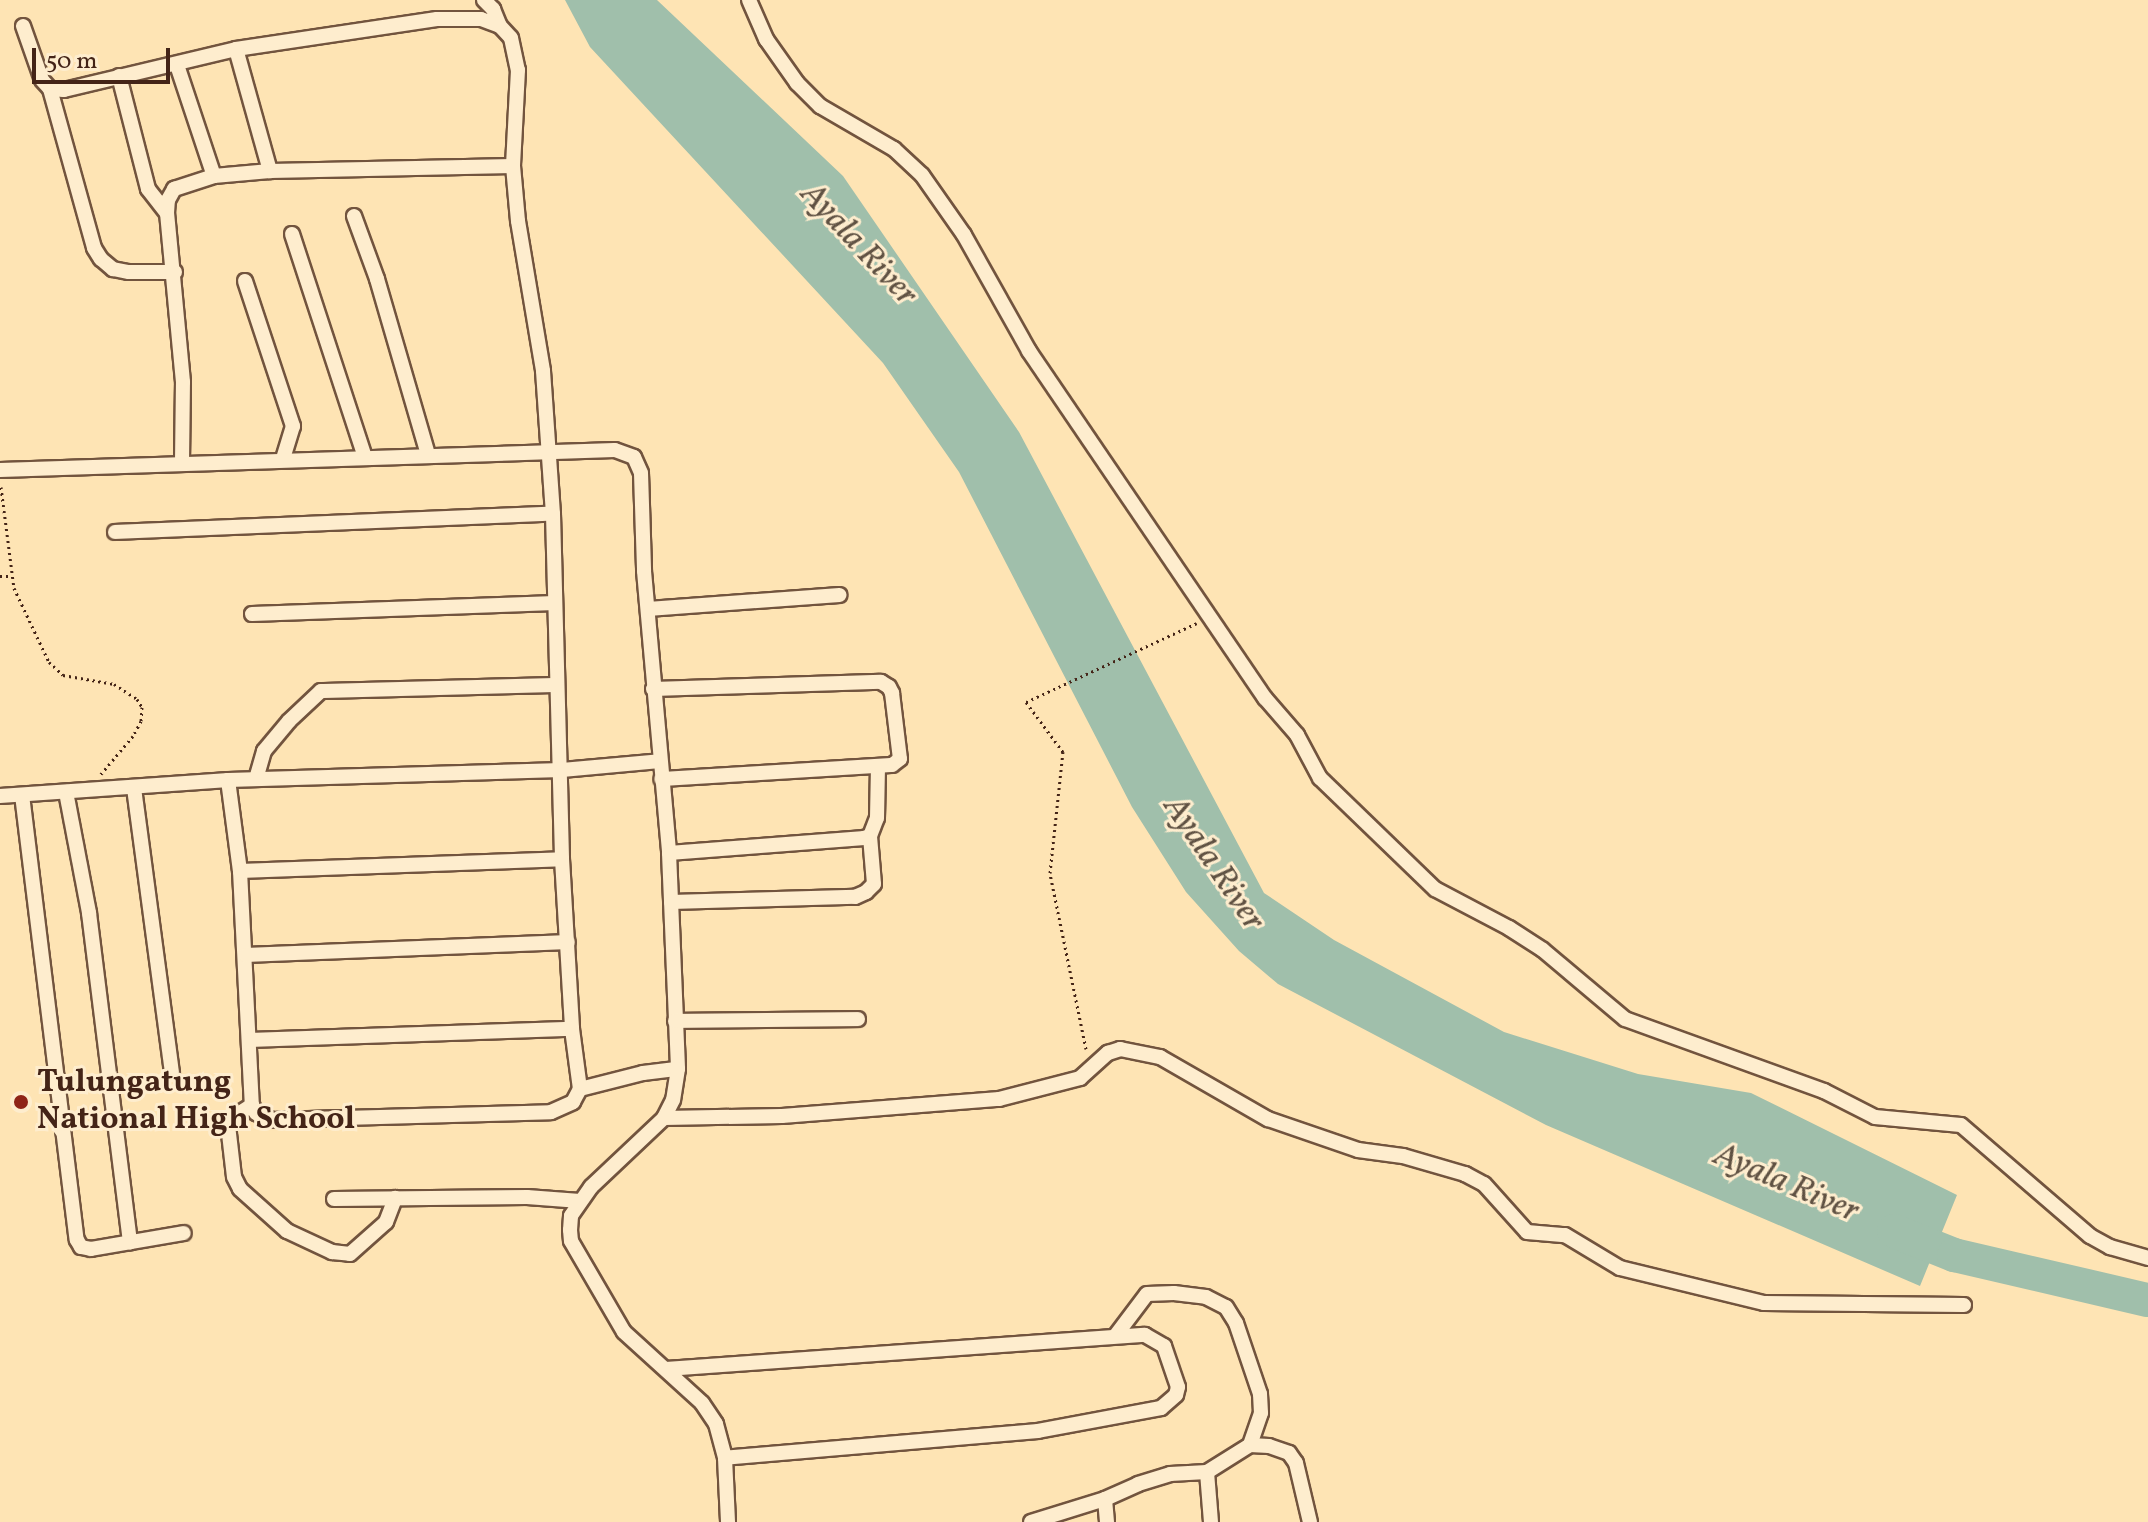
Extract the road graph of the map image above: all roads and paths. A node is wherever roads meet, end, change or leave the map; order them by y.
1 (484, 0) edge
2 (749, 0) edge
3 (23, 26) dead end
4 (500, 26) junction
5 (236, 49) junction
6 (177, 65) junction
7 (119, 76) junction
8 (50, 89) junction
9 (513, 166) junction
10 (270, 171) junction
11 (214, 176) junction
12 (167, 213) junction
13 (354, 216) dead end
14 (292, 234) dead end
15 (175, 272) junction
16 (245, 281) dead end
17 (547, 453) junction
18 (428, 455) junction
19 (365, 457) junction
20 (283, 459) junction
21 (182, 462) junction
22 (0, 473) edge
23 (553, 514) junction
24 (115, 532) dead end
25 (0, 576) edge
26 (12, 576) junction
27 (839, 595) dead end
28 (555, 603) junction
29 (648, 609) junction
30 (252, 614) dead end
31 (1212, 616) junction
32 (557, 685) junction
33 (653, 689) junction
34 (660, 761) junction
35 (878, 766) junction
36 (562, 770) junction
37 (256, 779) junction
38 (661, 779) junction
39 (228, 780) junction
40 (134, 788) junction
41 (90, 790) junction
42 (66, 792) junction
43 (22, 795) junction
44 (0, 796) edge
45 (870, 836) junction
46 (669, 853) junction
47 (562, 859) junction
48 (240, 871) junction
49 (671, 902) junction
50 (568, 942) junction
51 (246, 955) junction
52 (858, 1019) dead end
53 (675, 1021) junction
54 (572, 1029) junction
55 (249, 1040) junction
56 (678, 1069) junction
57 (172, 1072) dead end
58 (1091, 1072) junction
59 (580, 1089) junction
60 (252, 1105) junction
61 (664, 1118) junction
62 (395, 1198) junction
63 (334, 1199) dead end
64 (580, 1201) junction
65 (184, 1233) dead end
66 (130, 1242) junction
67 (2148, 1258) edge
68 (1964, 1305) dead end
69 (1116, 1335) junction
70 (666, 1369) junction
71 (1250, 1445) junction
72 (725, 1458) junction
73 (1207, 1472) junction
74 (1105, 1499) junction
75 (728, 1522) edge
76 (1031, 1522) edge
77 (1107, 1522) edge
78 (1211, 1522) edge
79 (1310, 1522) edge

1 - 4 street
2 - 31 street
3 - 8 street
4 - 5 street
4 - 9 street
5 - 6 street
5 - 10 street
6 - 7 street
6 - 11 street
7 - 8 street
7 - 12 street
8 - 15 street
9 - 10 street
9 - 17 street
10 - 11 street
11 - 12 street
12 - 15 street
13 - 18 street
14 - 19 street
15 - 21 street
16 - 20 street
17 - 18 street
17 - 23 street
17 - 29 street
18 - 19 street
19 - 20 street
20 - 21 street
21 - 22 street
22 - 26 path
23 - 24 street
23 - 28 street
25 - 26 path
26 - 41 path
27 - 29 street
28 - 30 street
28 - 32 street
29 - 33 street
31 - 58 path
31 - 67 street
32 - 36 street
32 - 37 street
33 - 34 street
33 - 35 street
34 - 36 street
34 - 38 street
35 - 38 street
35 - 45 street
36 - 37 street
36 - 47 street
37 - 39 street
38 - 46 street
39 - 40 street
39 - 48 street
40 - 41 street
40 - 57 street
41 - 42 street
42 - 43 street
42 - 66 street
43 - 44 street
43 - 66 street
45 - 46 street
45 - 49 street
46 - 49 street
47 - 48 street
47 - 50 street
48 - 51 street
49 - 53 street
50 - 51 street
50 - 54 street
51 - 55 street
52 - 53 street
53 - 56 street
54 - 55 street
54 - 59 street
55 - 60 street
56 - 59 street
56 - 61 street
58 - 61 street
58 - 68 street
59 - 60 street
60 - 62 street
61 - 64 street
62 - 63 street
62 - 64 street
64 - 70 street
65 - 66 street
69 - 70 street
69 - 71 street
69 - 72 street
70 - 72 street
71 - 73 street
71 - 79 street
72 - 75 street
73 - 74 street
73 - 78 street
74 - 76 street
74 - 77 street

